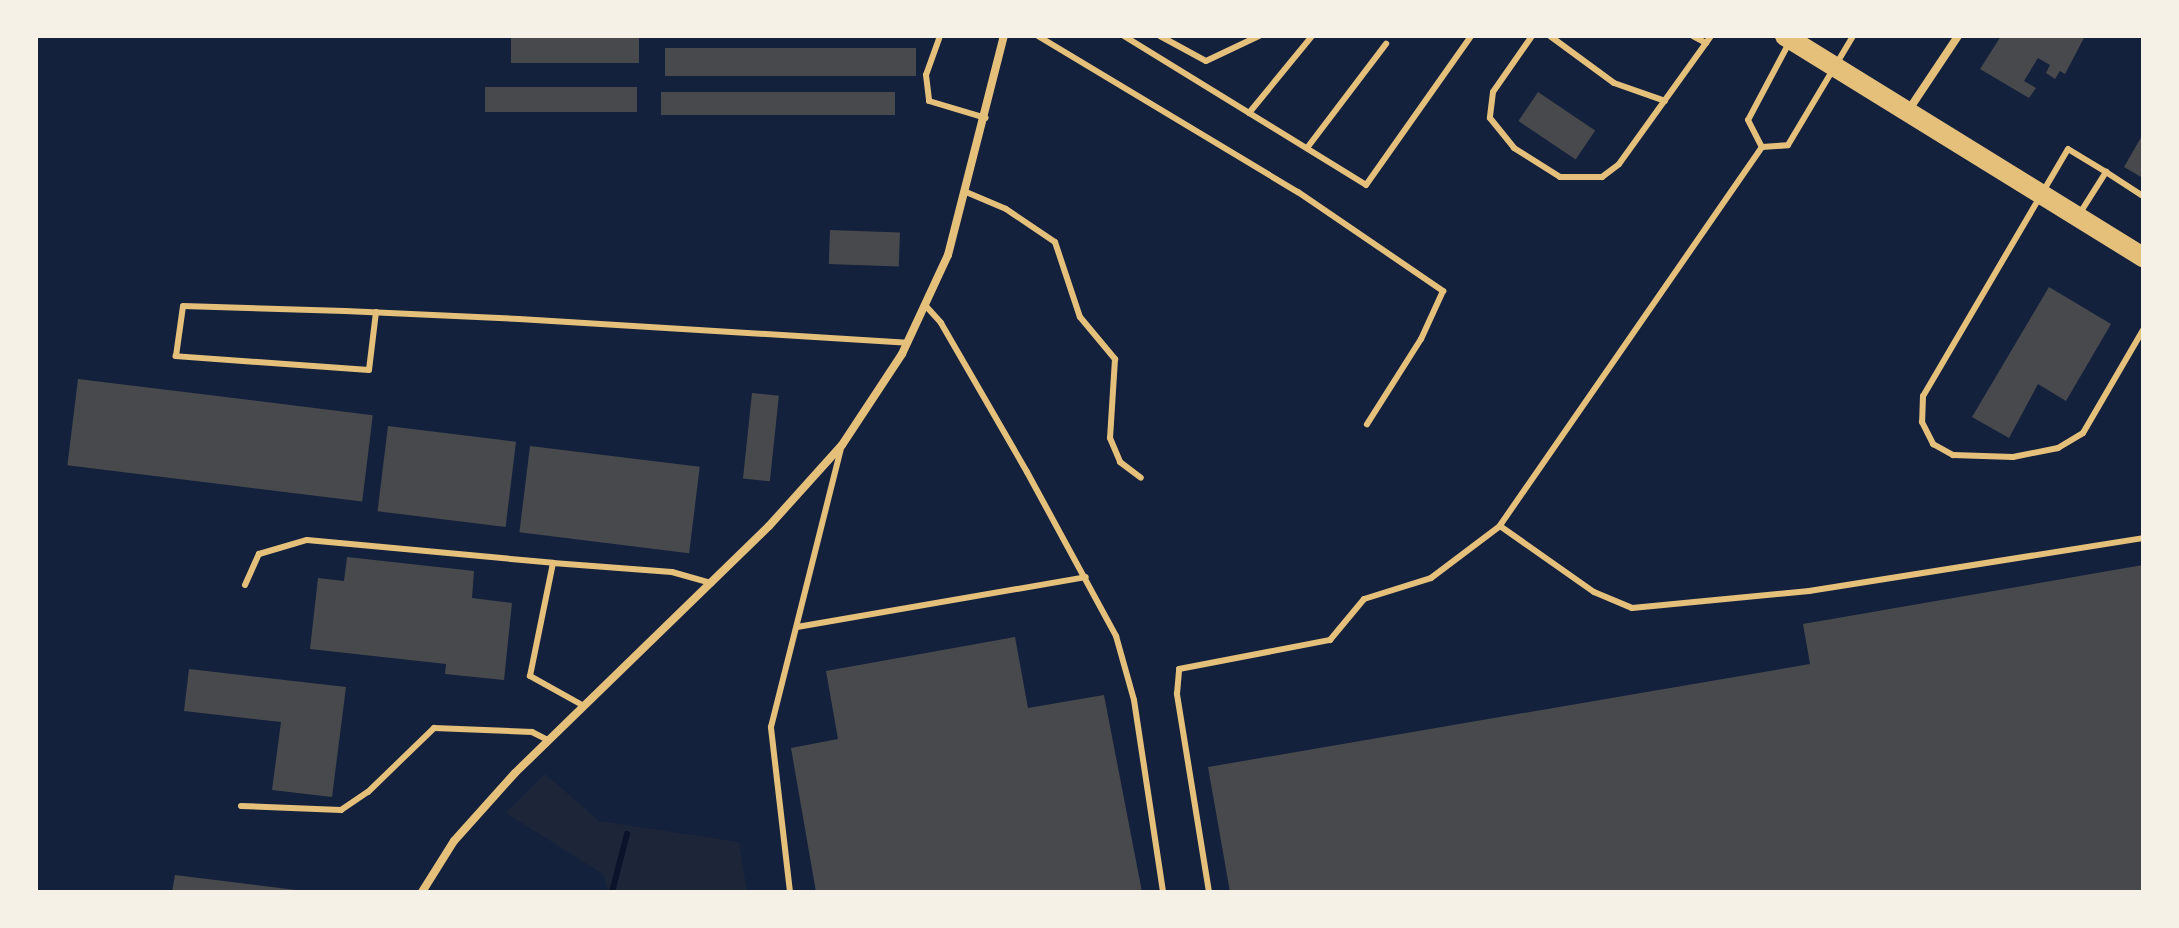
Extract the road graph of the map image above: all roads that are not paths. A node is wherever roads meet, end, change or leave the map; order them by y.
1 (940, 36) edge
2 (1004, 36) edge
3 (1038, 36) edge
4 (1124, 36) edge
5 (1160, 36) edge
6 (1259, 36) edge
7 (1312, 36) edge
8 (1471, 36) edge
9 (1532, 36) edge
10 (1550, 36) edge
11 (1693, 36) edge
12 (1711, 36) edge
13 (1853, 36) edge
14 (1958, 36) edge
15 (1788, 38) edge
16 (1706, 43) junction
17 (1386, 44) dead end
18 (1833, 65) junction
19 (1665, 101) junction
20 (1907, 112) junction
21 (1249, 113) junction
22 (986, 118) junction
23 (1762, 147) junction
24 (1307, 148) junction
25 (2106, 172) junction
26 (966, 192) junction
27 (2042, 194) junction
28 (2143, 196) edge
29 (2078, 216) junction
30 (2143, 257) edge
31 (925, 305) junction
32 (376, 312) junction
33 (2143, 330) edge
34 (907, 343) junction
35 (1367, 424) dead end
36 (842, 445) junction
37 (1141, 478) dead end
38 (1500, 526) junction
39 (2143, 538) edge
40 (553, 563) junction
41 (1086, 577) junction
42 (711, 583) junction
43 (245, 585) dead end
44 (797, 627) junction
45 (584, 706) junction
46 (548, 740) junction
47 (241, 806) dead end
48 (422, 892) edge
49 (790, 892) edge
50 (1163, 892) edge
51 (1209, 892) edge

1 - 22 lane
2 - 22 street
3 - 35 lane
4 - 21 lane
5 - 6 lane
7 - 21 lane
8 - 24 lane
9 - 19 lane
10 - 19 lane
11 - 16 lane
12 - 16 lane
13 - 18 lane
14 - 20 street
15 - 18 highway
15 - 23 lane
16 - 19 lane
17 - 24 lane
18 - 20 highway
18 - 23 lane
20 - 27 highway
21 - 24 lane
22 - 26 street
23 - 38 lane
25 - 27 lane
25 - 28 lane
25 - 29 lane
26 - 31 street
26 - 37 lane
27 - 29 highway
27 - 33 lane
29 - 30 highway
31 - 34 street
31 - 41 lane
32 - 32 lane
32 - 34 lane
34 - 36 street
36 - 42 street
36 - 44 lane
38 - 39 lane
38 - 51 lane
40 - 42 lane
40 - 43 lane
40 - 45 lane
41 - 44 lane
41 - 50 lane
42 - 45 street
44 - 49 lane
45 - 46 street
46 - 47 lane
46 - 48 street

